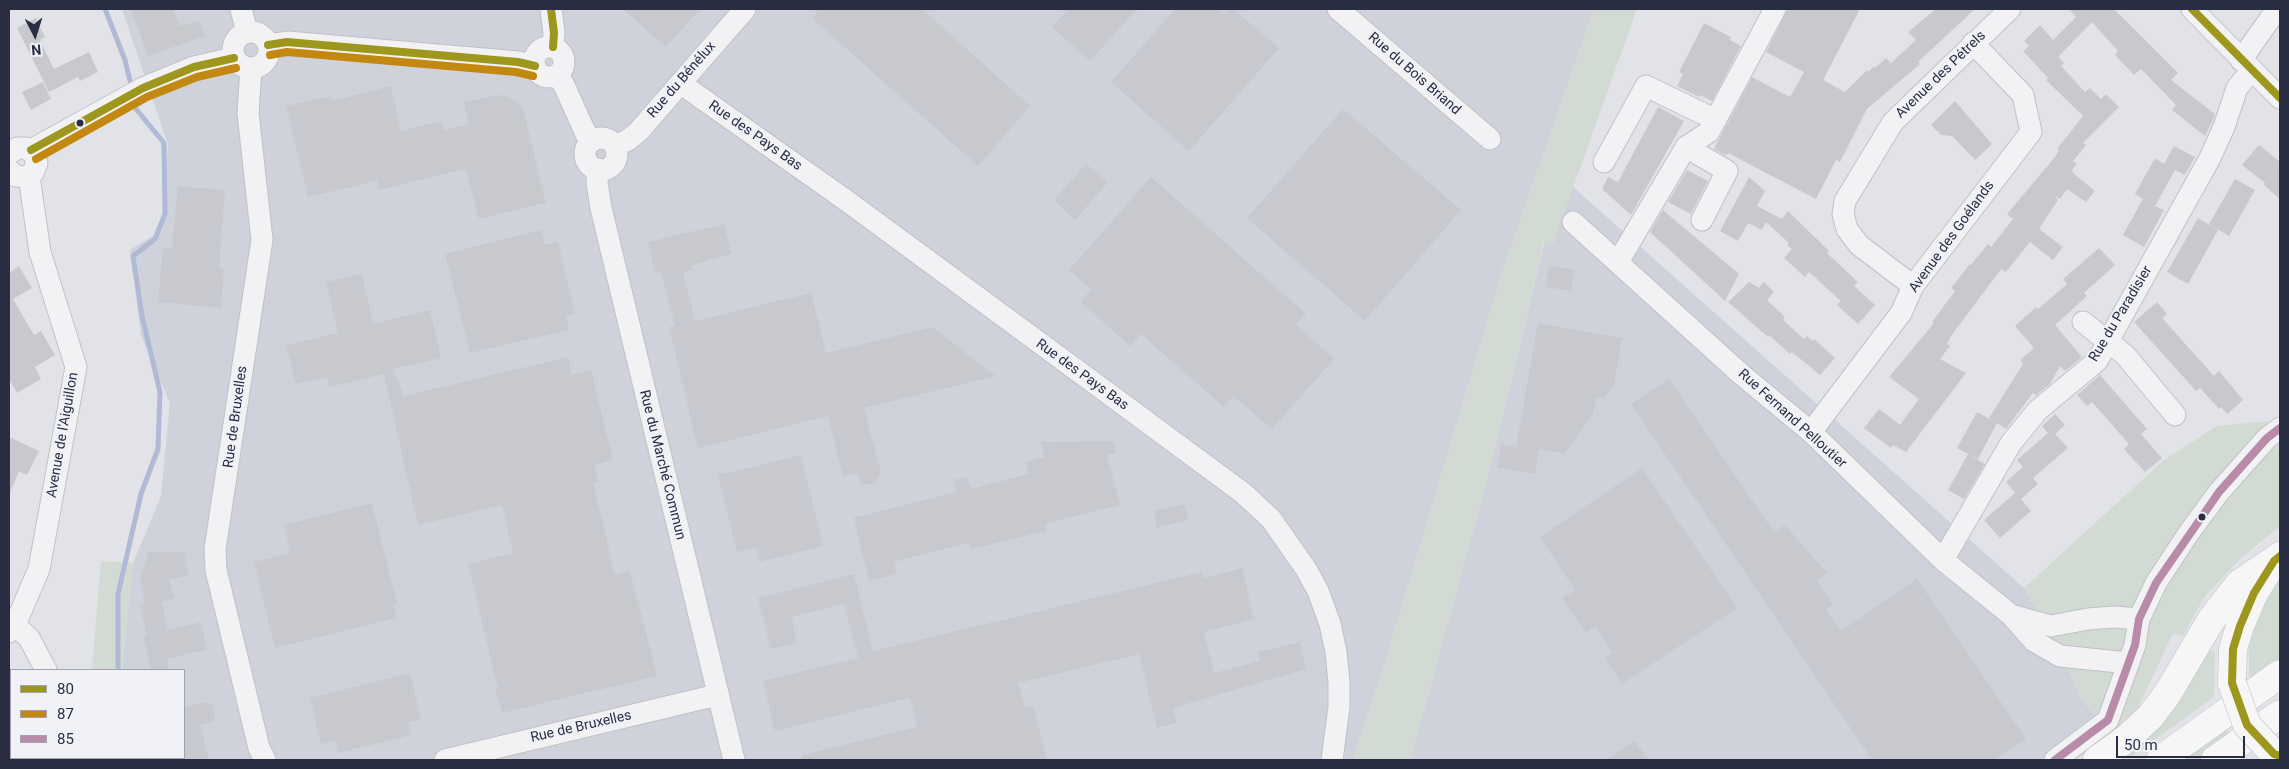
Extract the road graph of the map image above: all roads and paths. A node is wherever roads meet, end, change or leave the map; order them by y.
1 (241, 9) edge
2 (551, 9) edge
3 (745, 9) edge
4 (1338, 9) edge
5 (1774, 9) edge
6 (2010, 9) edge
7 (2192, 9) edge
8 (2277, 9) edge
9 (248, 32) junction
10 (1973, 42) junction
11 (268, 45) junction
12 (553, 47) junction
13 (243, 64) junction
14 (2246, 65) junction
15 (534, 66) junction
16 (556, 76) junction
17 (680, 83) junction
18 (2280, 98) edge
19 (1716, 120) junction
20 (1490, 139) dead end
21 (590, 143) junction
22 (615, 146) junction
23 (1686, 147) junction
24 (15, 160) edge
25 (1604, 162) dead end
26 (598, 169) junction
27 (1702, 220) dead end
28 (1573, 222) dead end
29 (1618, 262) junction
30 (1913, 286) junction
31 (2083, 322) dead end
32 (2107, 341) junction
33 (2174, 415) dead end
34 (2280, 428) edge
35 (1811, 432) junction
36 (2277, 559) edge
37 (1943, 560) junction
38 (2011, 615) junction
39 (2139, 619) junction
40 (12, 629) edge
41 (2129, 663) junction
42 (45, 669) edge
43 (2280, 674) edge
44 (717, 695) junction
45 (2280, 714) edge
46 (2277, 755) edge
47 (266, 760) edge
48 (445, 760) edge
49 (734, 760) edge
50 (1332, 760) edge
51 (2056, 760) edge
52 (2097, 760) edge
53 (2160, 760) edge
54 (2215, 760) edge

1 - 9 street
2 - 12 street
3 - 17 street, Rue du Bénélux
4 - 20 street, Rue du Bois Briand
5 - 19 street
6 - 10 street, Avenue des Pétrels
7 - 14 street
8 - 14 street, Rue du Paradisier
9 - 11 street
9 - 13 street
10 - 30 street, Avenue des Goélands
10 - 30 street, Avenue des Pétrels
11 - 13 street
11 - 15 street
12 - 15 street
12 - 16 street
13 - 24 street
13 - 47 street, Rue de Bruxelles
14 - 18 street
14 - 32 street, Rue du Paradisier
15 - 16 street
16 - 21 street
17 - 22 street, Rue du Bénélux
17 - 50 street, Rue des Pays Bas
19 - 23 street
19 - 25 street
21 - 22 street
21 - 26 street
22 - 26 street
23 - 27 street
23 - 29 street
24 - 40 street, Avenue de l'Aiguillon
26 - 44 street, Rue du Marché Commun
28 - 29 street, Rue Fernand Pelloutier
29 - 35 street, Rue Fernand Pelloutier
30 - 35 street, Avenue des Goélands
31 - 32 street
32 - 33 street
32 - 37 street, Rue du Paradisier
34 - 39 street
35 - 37 street, Rue Fernand Pelloutier
36 - 46 main road, bridge
36 - 52 main road
37 - 38 street, Rue Fernand Pelloutier
38 - 39 street, Rue Fernand Pelloutier
38 - 41 street, Rue Fernand Pelloutier
39 - 41 street
40 - 42 street
41 - 51 street
43 - 53 main road
44 - 48 street, Rue de Bruxelles
44 - 49 street, Rue du Marché Commun
45 - 54 main road

